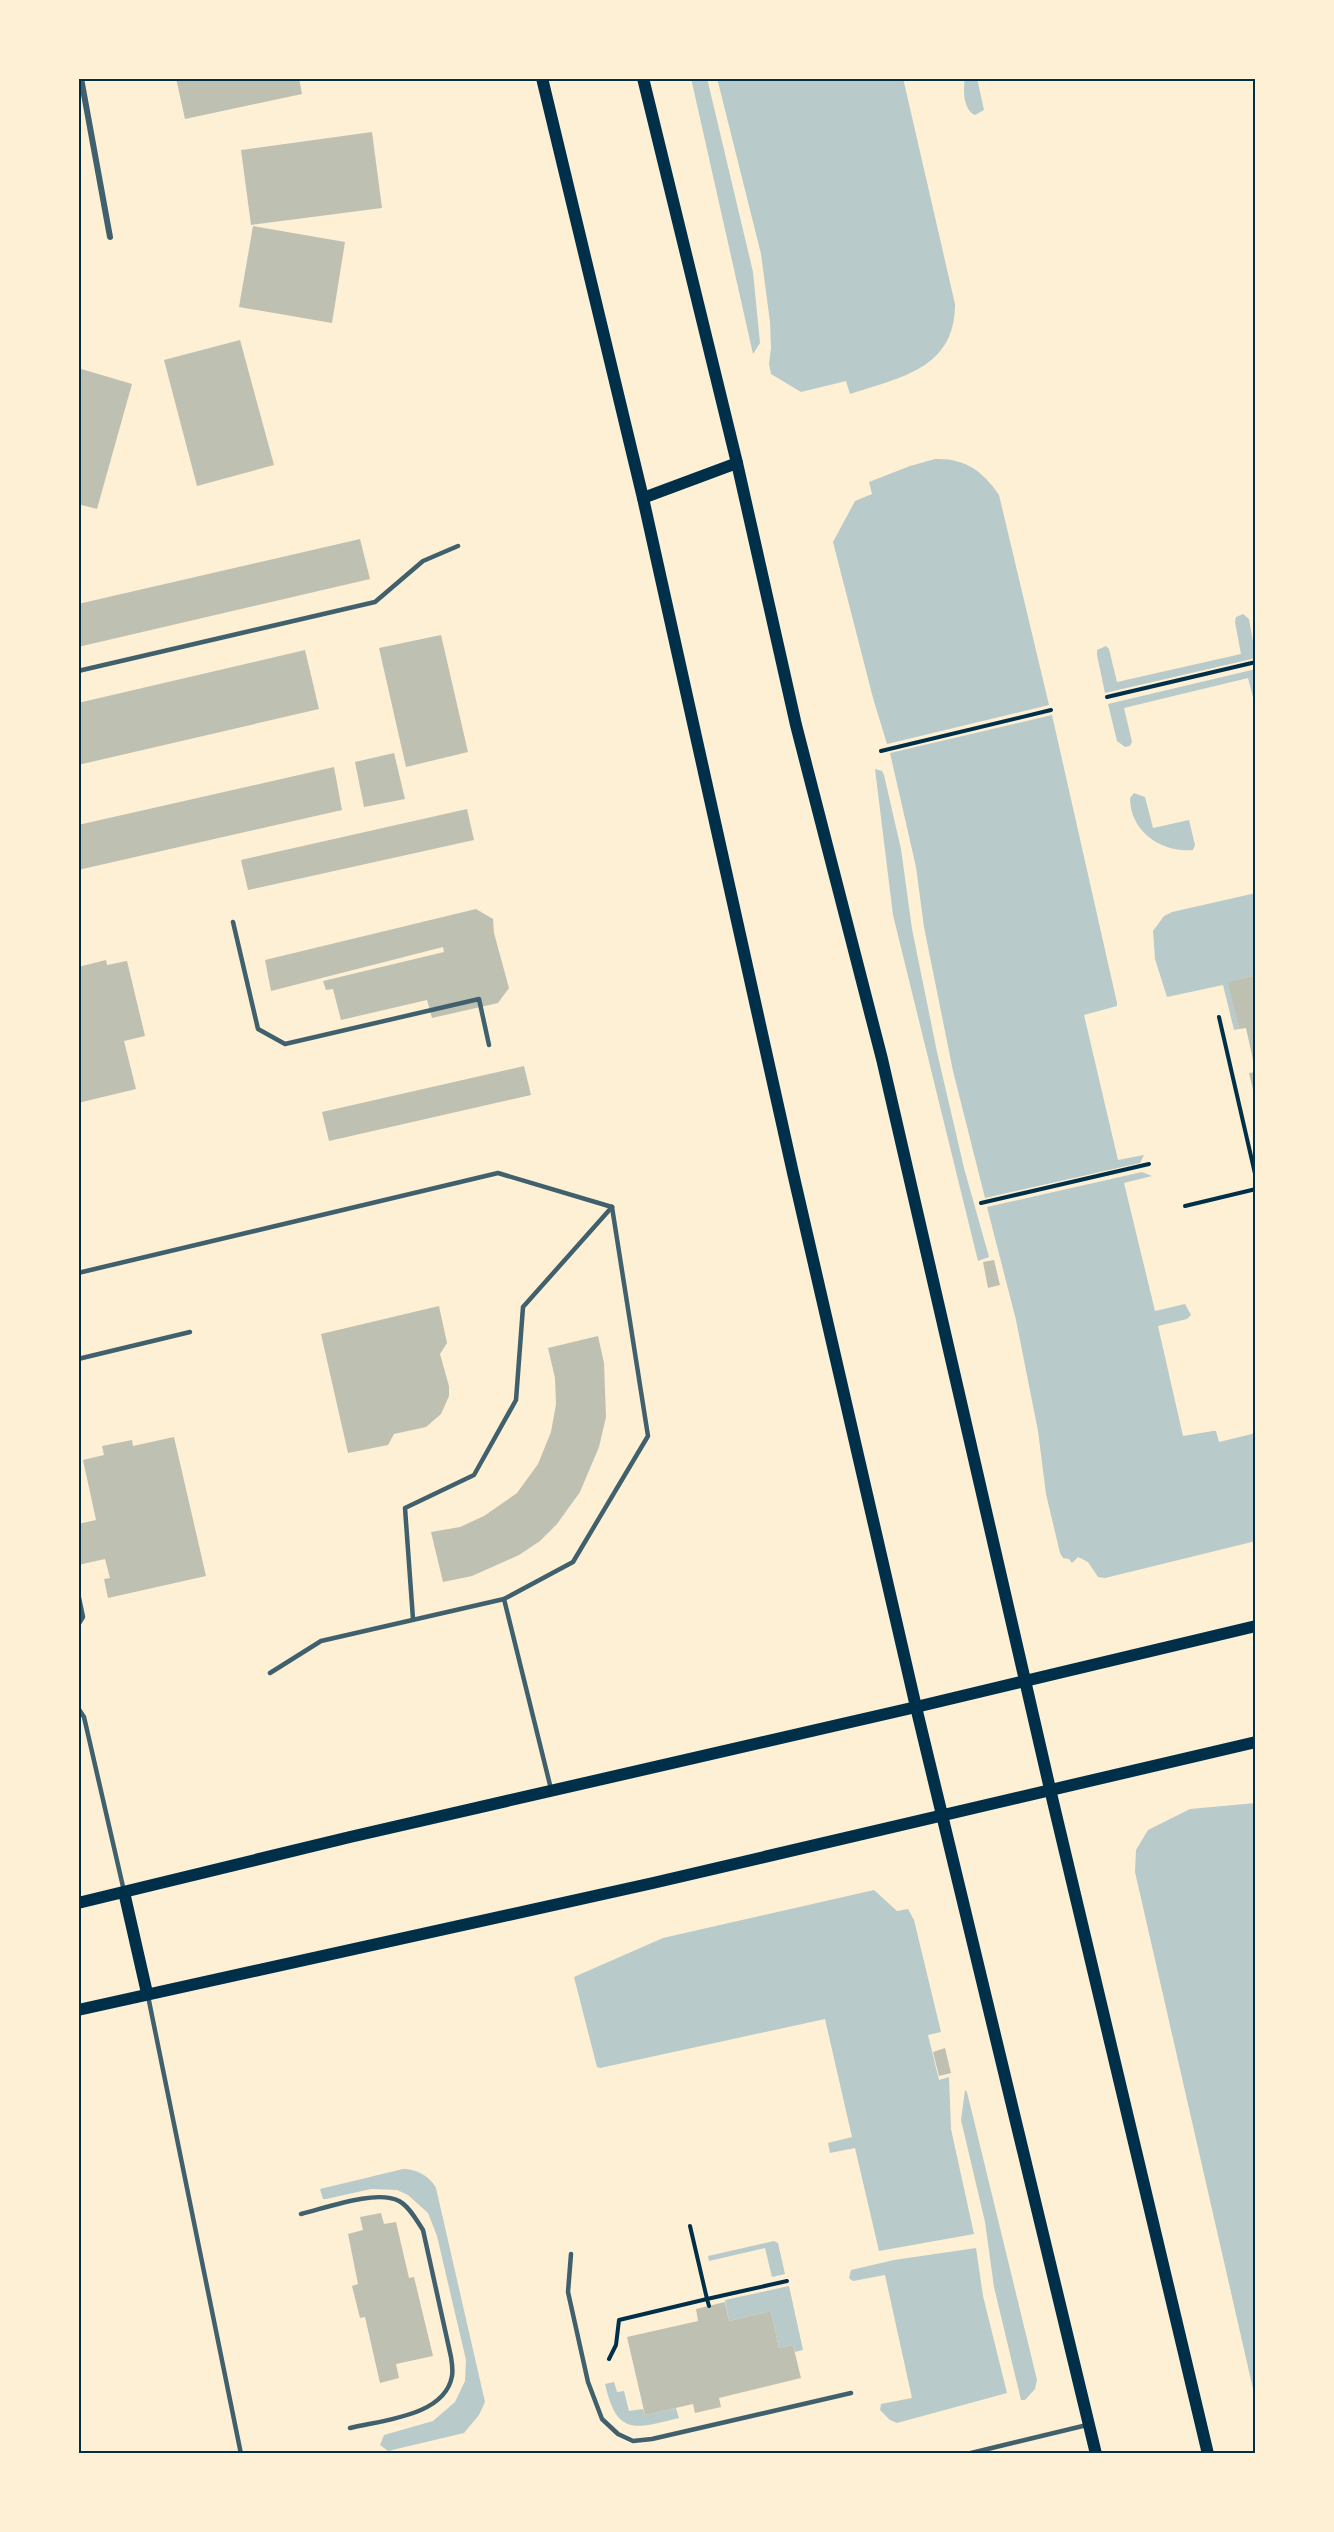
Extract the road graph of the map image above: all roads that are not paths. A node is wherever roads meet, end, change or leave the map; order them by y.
1 (81, 78) edge
2 (542, 78) edge
3 (643, 78) edge
4 (110, 237) dead end
5 (737, 463) junction
6 (643, 498) junction
7 (458, 546) dead end
8 (78, 671) edge
9 (233, 922) dead end
10 (489, 1045) dead end
11 (612, 1207) junction
12 (78, 1273) edge
13 (189, 1332) dead end
14 (78, 1359) edge
15 (78, 1593) edge
16 (504, 1599) junction
17 (413, 1619) junction
18 (78, 1625) edge
19 (1256, 1626) edge
20 (270, 1673) dead end
21 (1025, 1680) junction
22 (916, 1707) junction
23 (78, 1708) edge
24 (1256, 1742) edge
25 (1050, 1789) junction
26 (552, 1792) junction
27 (943, 1814) junction
28 (124, 1892) junction
29 (78, 1903) edge
30 (147, 1993) junction
31 (78, 2010) edge
32 (301, 2214) dead end
33 (571, 2254) dead end
34 (851, 2394) dead end
35 (1089, 2424) junction
36 (350, 2428) dead end
37 (241, 2454) edge
38 (967, 2454) edge
39 (1096, 2454) edge
40 (1208, 2454) edge

1 - 4 street
2 - 6 main road
3 - 5 main road
5 - 6 main road
5 - 21 main road
6 - 22 main road
7 - 8 lane
9 - 10 lane
11 - 12 lane
11 - 16 lane
11 - 17 lane
13 - 14 lane
15 - 18 lane
16 - 17 lane
16 - 26 lane
17 - 20 lane
19 - 21 main road
21 - 22 main road
21 - 25 main road
22 - 26 main road
22 - 27 main road
23 - 28 lane
24 - 25 main road
25 - 27 main road
25 - 40 main road
26 - 28 main road
27 - 30 main road
27 - 35 main road
28 - 29 main road
28 - 30 main road
30 - 31 main road
30 - 37 lane
32 - 36 lane
33 - 34 lane
35 - 38 lane
35 - 39 main road

